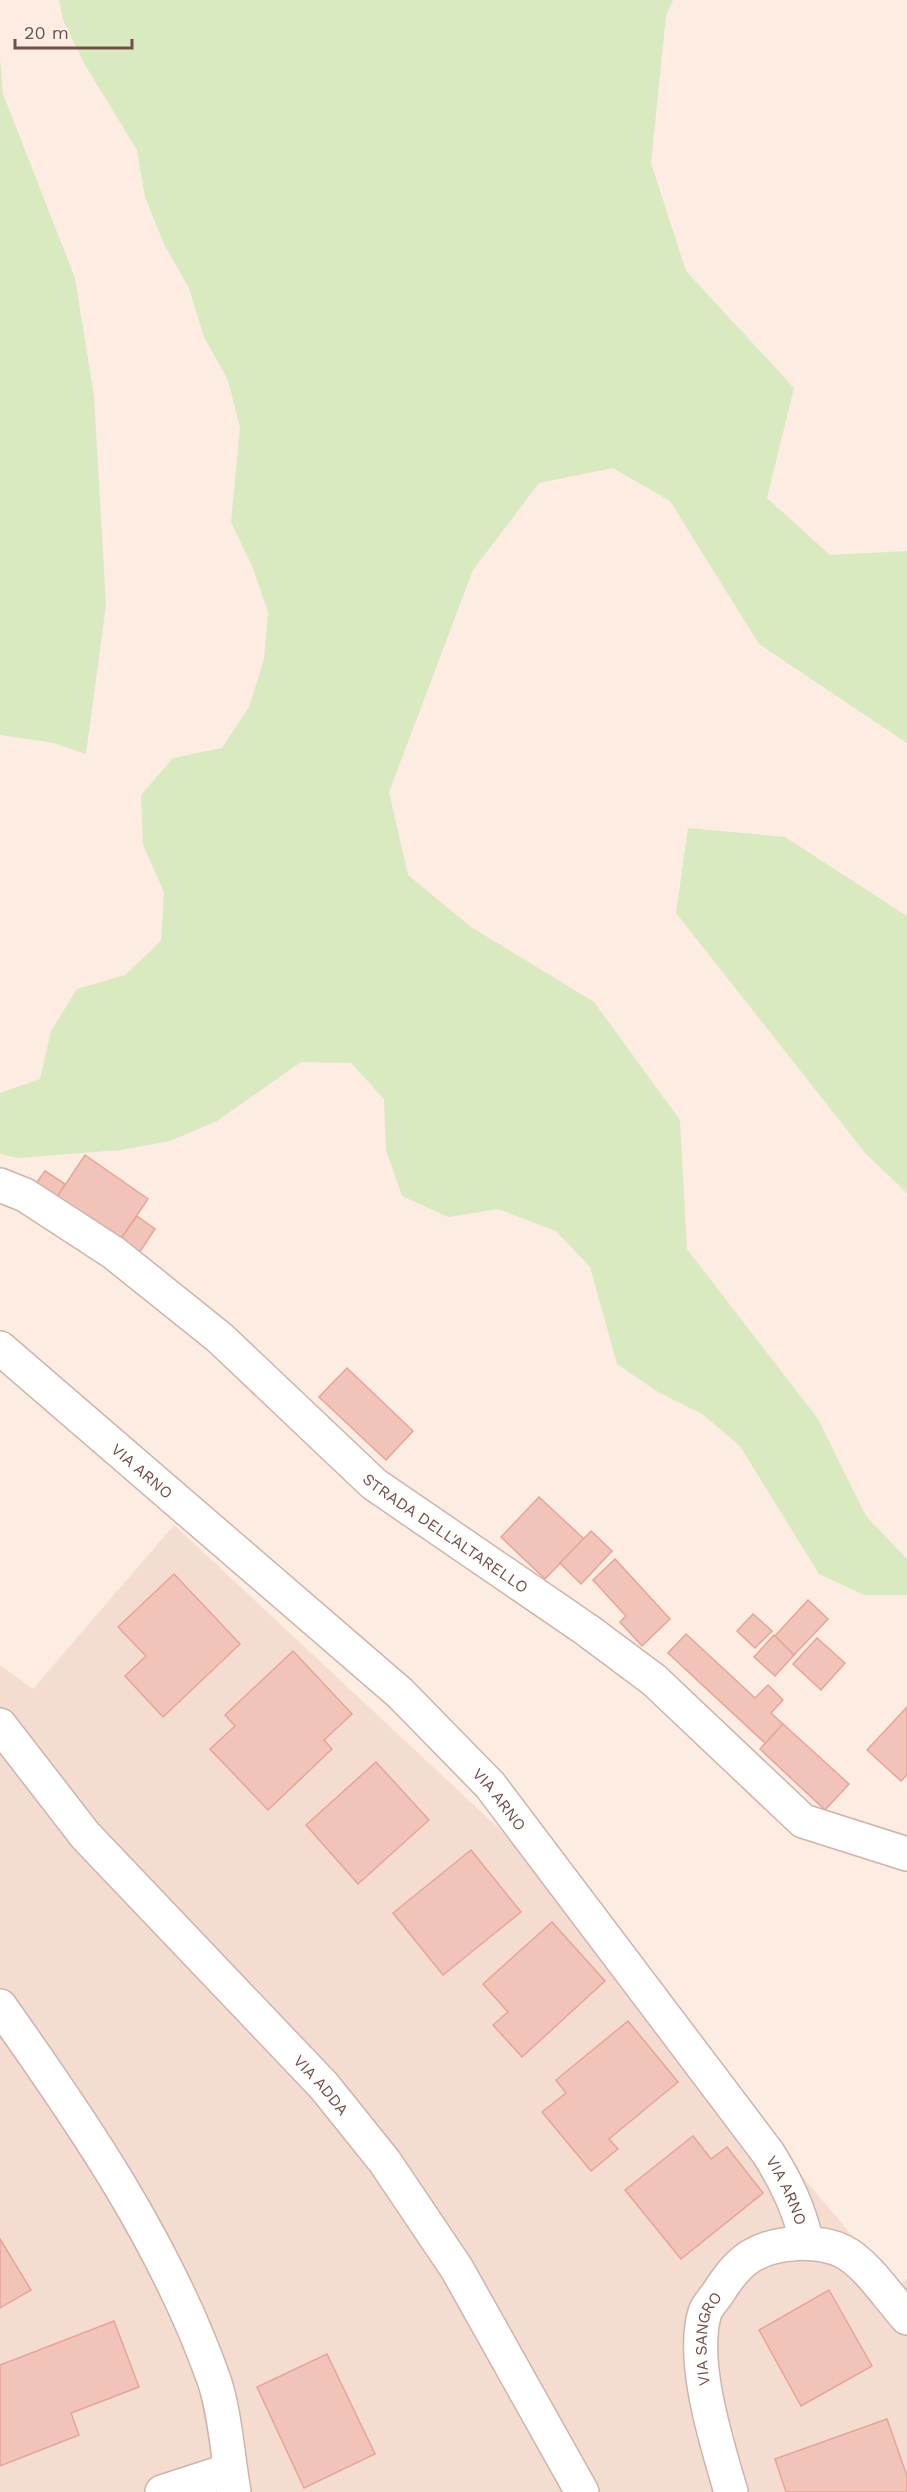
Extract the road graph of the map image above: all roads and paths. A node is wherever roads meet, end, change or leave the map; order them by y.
1 (0, 1185) edge
2 (0, 1348) edge
3 (0, 1725) edge
4 (907, 1854) edge
5 (0, 2006) edge
6 (807, 2243) junction
7 (907, 2318) edge
8 (232, 2481) edge
9 (162, 2492) edge
10 (582, 2492) edge
11 (731, 2492) edge

1 - 4 street, STRADA DELL'ALTARELLO
2 - 6 street, VIA ARNO
3 - 10 street, VIA ADDA
5 - 8 street
6 - 7 street, VIA ARNO
6 - 11 street, VIA SANGRO
8 - 9 street

